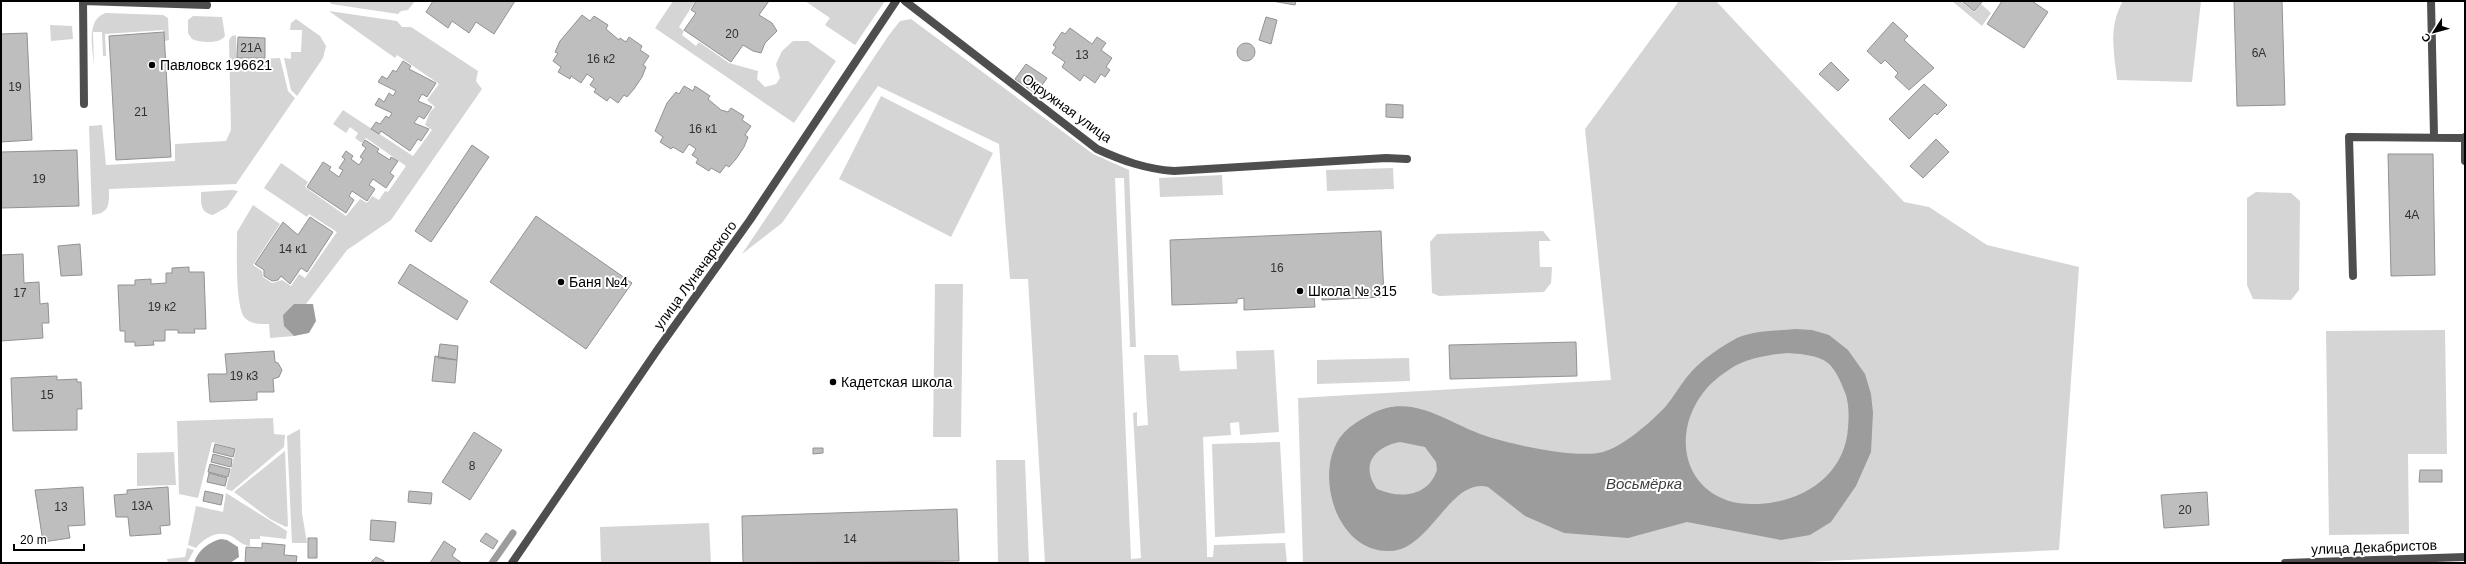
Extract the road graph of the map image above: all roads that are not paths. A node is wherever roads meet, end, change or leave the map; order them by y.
1 (896, 1) edge
2 (905, 1) edge
3 (2431, 1) edge
4 (207, 5) dead end
5 (84, 104) dead end
6 (2434, 136) junction
7 (2464, 138) edge
8 (1407, 159) dead end
9 (2465, 161) edge
10 (2353, 276) dead end
11 (2465, 557) edge
12 (512, 563) edge
13 (2285, 563) edge

1 - 12 street, улица Луначарского
2 - 8 street, Окружная улица
3 - 6 street
4 - 5 street
6 - 7 street
6 - 10 street
7 - 9 street
11 - 13 street, улица Декабристов

